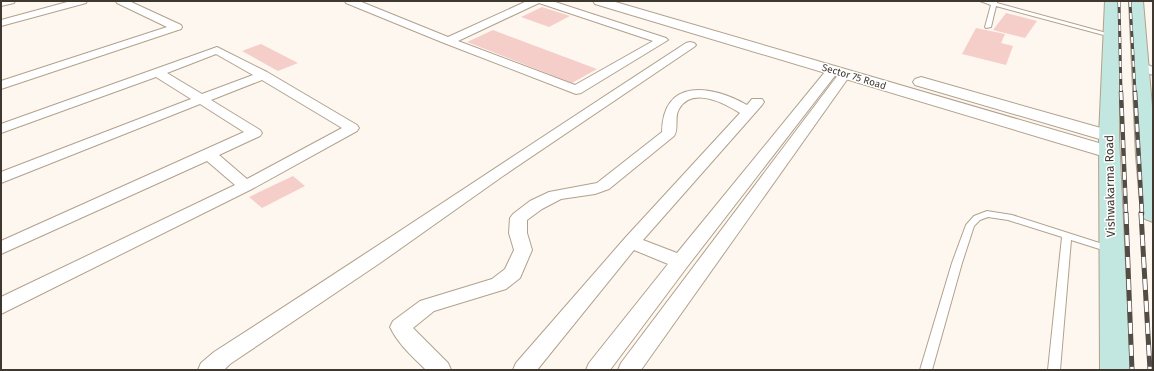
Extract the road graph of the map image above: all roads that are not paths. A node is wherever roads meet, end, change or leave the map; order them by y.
1 (10, 1) edge
2 (82, 1) edge
3 (121, 1) edge
4 (350, 1) edge
5 (535, 1) edge
6 (542, 1) edge
7 (599, 1) edge
8 (638, 1) edge
9 (982, 1) edge
10 (1112, 1) edge
11 (1136, 1) edge
12 (995, 2) edge
13 (1, 3) edge
14 (1, 23) edge
15 (988, 27) dead end
16 (1153, 31) edge
17 (1111, 35) junction
18 (448, 41) junction
19 (690, 45) dead end
20 (1144, 63) edge
21 (158, 72) junction
22 (839, 72) junction
23 (263, 75) junction
24 (1, 85) edge
25 (202, 99) junction
26 (1039, 124) junction
27 (1, 129) edge
28 (1109, 144) junction
29 (208, 154) junction
30 (1, 178) edge
31 (246, 186) junction
32 (1153, 214) edge
33 (1067, 235) junction
34 (631, 242) junction
35 (1, 248) edge
36 (1112, 249) junction
37 (680, 262) junction
38 (1, 306) edge
39 (208, 370) edge
40 (440, 370) edge
41 (524, 370) edge
42 (597, 370) edge
43 (629, 370) edge
44 (926, 370) edge
45 (1054, 370) edge
46 (1115, 370) edge

1 - 13 street
2 - 14 street
3 - 24 street
4 - 18 street
5 - 18 street
6 - 18 street
7 - 22 street, Sector 75 Road
8 - 26 street, Sector 75 Road
9 - 12 lane
10 - 17 main road, Vishwakarma Road
11 - 20 main road
12 - 15 lane
12 - 17 lane
16 - 20 main road
17 - 28 main road, Vishwakarma Road
19 - 39 street
20 - 32 main road
21 - 23 street
21 - 25 street
21 - 27 street
22 - 26 street, Sector 75 Road
22 - 37 street
22 - 43 street
23 - 25 street
23 - 31 street
25 - 29 street
25 - 30 street
26 - 28 street, Sector 75 Road
28 - 36 main road, Vishwakarma Road
29 - 31 street
29 - 35 street
31 - 38 street
33 - 36 lane
33 - 44 lane
33 - 45 lane
34 - 37 street
34 - 40 street
34 - 41 street
36 - 46 main road, Vishwakarma Road
37 - 42 street

